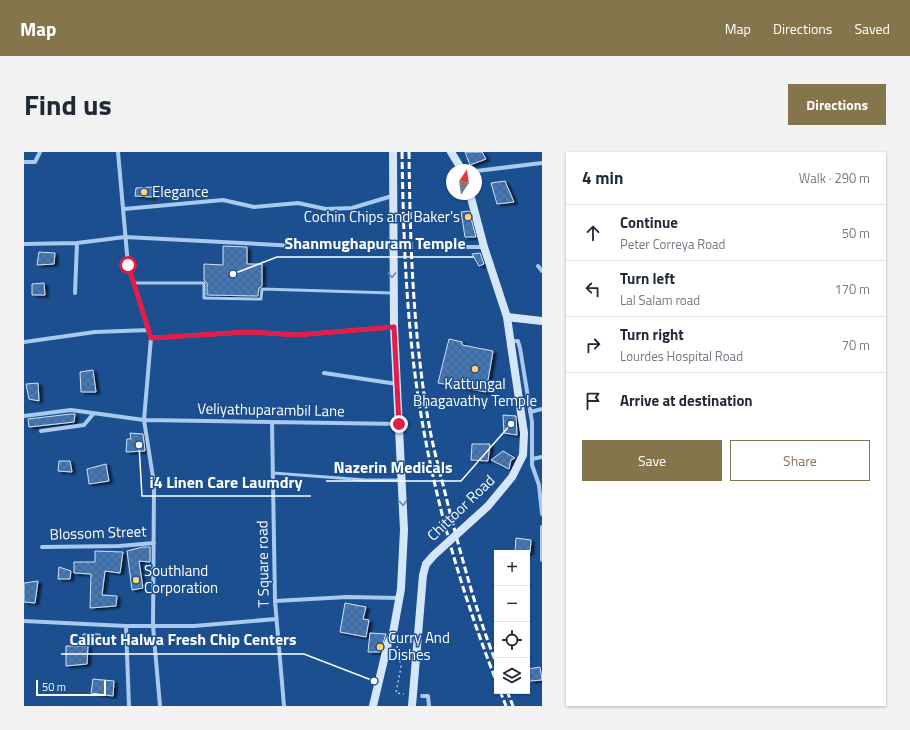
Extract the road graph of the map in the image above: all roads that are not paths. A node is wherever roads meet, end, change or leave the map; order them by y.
1 (40, 152) edge
2 (118, 152) edge
3 (393, 152) edge
4 (451, 152) edge
5 (24, 162) edge
6 (542, 163) edge
7 (458, 164) edge
8 (482, 170) edge
9 (392, 196) junction
10 (472, 200) edge
11 (124, 209) junction
12 (125, 238) junction
13 (77, 243) junction
14 (24, 244) edge
15 (484, 247) junction
16 (393, 248) junction
17 (422, 248) dead end
18 (538, 266) dead end
19 (542, 271) edge
20 (134, 283) junction
21 (75, 293) dead end
22 (393, 293) junction
23 (507, 317) junction
24 (542, 321) edge
25 (394, 327) junction
26 (149, 330) junction
27 (151, 338) junction
28 (24, 342) edge
29 (511, 343) junction
30 (324, 373) dead end
31 (397, 384) junction
32 (542, 409) edge
33 (530, 412) junction
34 (94, 413) junction
35 (24, 416) edge
36 (144, 420) junction
37 (272, 422) junction
38 (399, 424) junction
39 (41, 431) dead end
40 (542, 457) edge
41 (532, 459) junction
42 (273, 473) junction
43 (401, 480) junction
44 (541, 485) edge
45 (542, 514) edge
46 (542, 527) edge
47 (154, 543) junction
48 (42, 547) dead end
49 (542, 559) edge
50 (399, 598) junction
51 (275, 602) junction
52 (276, 619) junction
53 (24, 621) edge
54 (126, 626) junction
55 (153, 626) junction
56 (422, 696) dead end
57 (129, 706) edge
58 (160, 706) edge
59 (284, 706) edge
60 (373, 706) edge
61 (412, 706) edge
62 (429, 706) edge

1 - 5 street
2 - 11 street
3 - 9 street
4 - 7 street
6 - 8 street
9 - 11 street
9 - 16 street
10 - 15 street, Chittoor Road
11 - 12 street
12 - 13 street
12 - 16 street
12 - 20 street
13 - 14 street
13 - 21 street
15 - 17 street
15 - 23 street, Chittoor Road
16 -> 22 street
18 - 19 street
20 - 22 lane
20 - 26 street
22 - 25 street
23 - 24 street
23 - 29 street, Chittoor Road
25 - 27 street
25 - 31 street
26 - 27 street
26 - 28 street
27 - 36 street
29 - 33 street
29 - 61 street, Chittoor Road, bridge
30 - 31 street
31 - 38 street
32 - 33 street
33 - 41 street
34 - 35 street, Veliyathuparambil Lane
34 - 36 street, Veliyathuparambil Lane
34 - 39 street
36 - 37 street, Veliyathuparambil Lane
36 - 47 street
37 - 38 street, Veliyathuparambil Lane
37 - 42 street, T Square road
38 - 43 street
40 - 41 street
41 - 44 street
42 - 43 lane
42 - 51 street, T Square road
43 -> 50 street
44 - 45 street
46 - 49 street
47 - 48 street, Blossom Street
47 - 55 street
50 - 51 street
50 - 60 street
51 - 52 street, T Square road
52 - 55 street
52 - 59 street, T Square road
53 - 54 street
54 - 55 street
54 - 57 street
55 - 58 street
56 - 62 street

